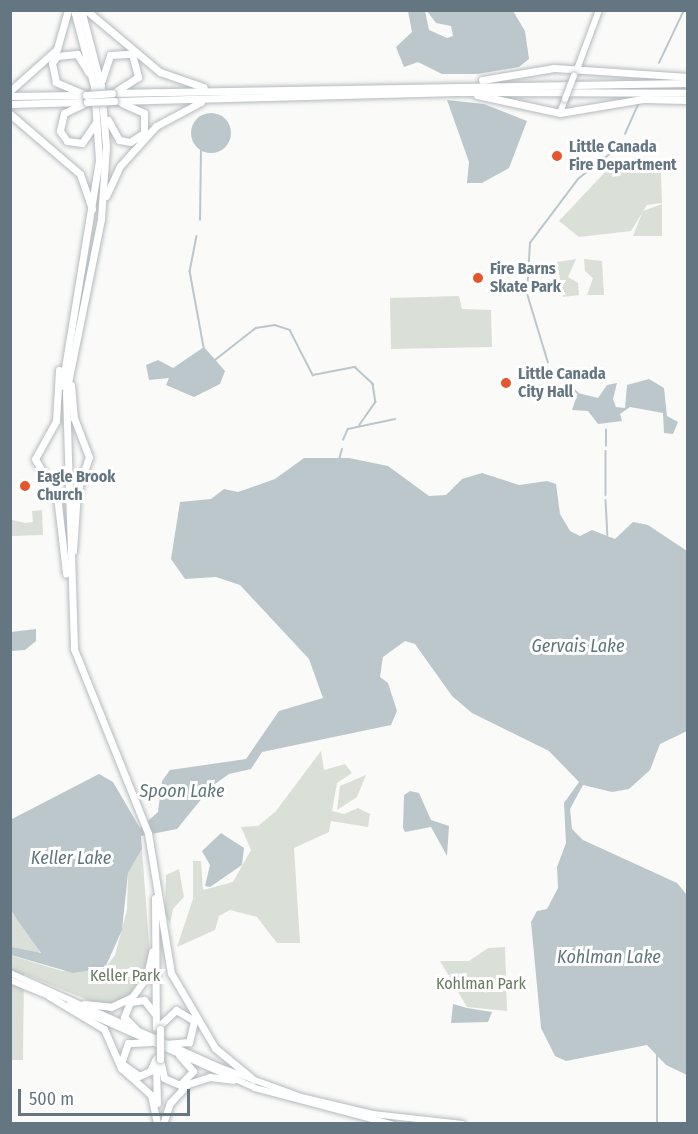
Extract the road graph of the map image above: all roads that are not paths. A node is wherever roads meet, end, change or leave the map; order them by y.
1 (68, 10) edge
2 (74, 10) edge
3 (81, 10) edge
4 (86, 10) edge
5 (598, 10) edge
6 (575, 73) junction
7 (687, 77) edge
8 (687, 83) edge
9 (451, 84) junction
10 (98, 86) junction
11 (220, 90) junction
12 (10, 91) edge
13 (457, 92) junction
14 (687, 93) edge
15 (113, 95) junction
16 (10, 96) edge
17 (86, 98) junction
18 (228, 98) junction
19 (687, 100) edge
20 (10, 104) edge
21 (100, 107) junction
22 (560, 113) junction
23 (10, 114) edge
24 (102, 213) junction
25 (91, 230) junction
26 (75, 297) junction
27 (73, 341) junction
28 (66, 579) junction
29 (70, 608) junction
30 (142, 821) junction
31 (148, 839) junction
32 (158, 882) junction
33 (155, 898) junction
34 (165, 954) junction
35 (175, 965) dead end
36 (10, 973) edge
37 (10, 980) edge
38 (24, 982) junction
39 (49, 996) junction
40 (84, 1004) junction
41 (158, 1025) junction
42 (136, 1029) junction
43 (150, 1042) junction
44 (168, 1044) junction
45 (179, 1055) junction
46 (158, 1058) junction
47 (233, 1080) junction
48 (254, 1080) junction
49 (419, 1121) edge
50 (160, 1124) edge
51 (391, 1124) edge
52 (462, 1124) edge

1 - 12 highway
2 - 10 highway
3 - 10 highway
4 - 11 highway
5 - 6 main road
6 - 7 highway
6 - 9 highway
6 - 22 main road, bridge
8 - 9 highway
9 - 11 highway
10 - 15 highway
10 - 17 highway
10 - 21 highway
11 - 15 highway
13 - 14 highway
13 - 18 highway
13 - 22 highway
15 - 17 highway, bridge
15 - 18 highway
15 - 21 highway
16 - 17 highway
17 - 20 highway
17 - 21 highway
18 - 24 highway
19 - 22 highway
21 - 24 highway
21 - 25 highway
23 - 25 highway
24 - 27 highway
25 - 26 highway
26 - 28 highway
26 - 28 highway
27 - 29 highway
27 - 29 highway
28 - 30 highway
29 - 30 highway
30 - 31 highway
31 - 32 highway
31 - 33 highway
32 - 34 highway
32 - 41 highway
33 - 40 highway
33 - 41 highway
34 - 35 highway
34 - 48 highway
36 - 38 main road
37 - 38 main road
38 - 39 main road
38 - 40 main road
39 - 43 main road
39 - 50 highway
40 - 42 main road
41 - 42 highway
41 - 44 highway
41 - 46 highway, bridge
42 - 44 main road
43 - 45 main road
43 - 46 highway
44 - 48 main road
45 - 46 highway
45 - 47 main road
46 - 50 highway
47 - 50 highway
47 - 51 main road
48 - 49 main road
49 - 52 main road

